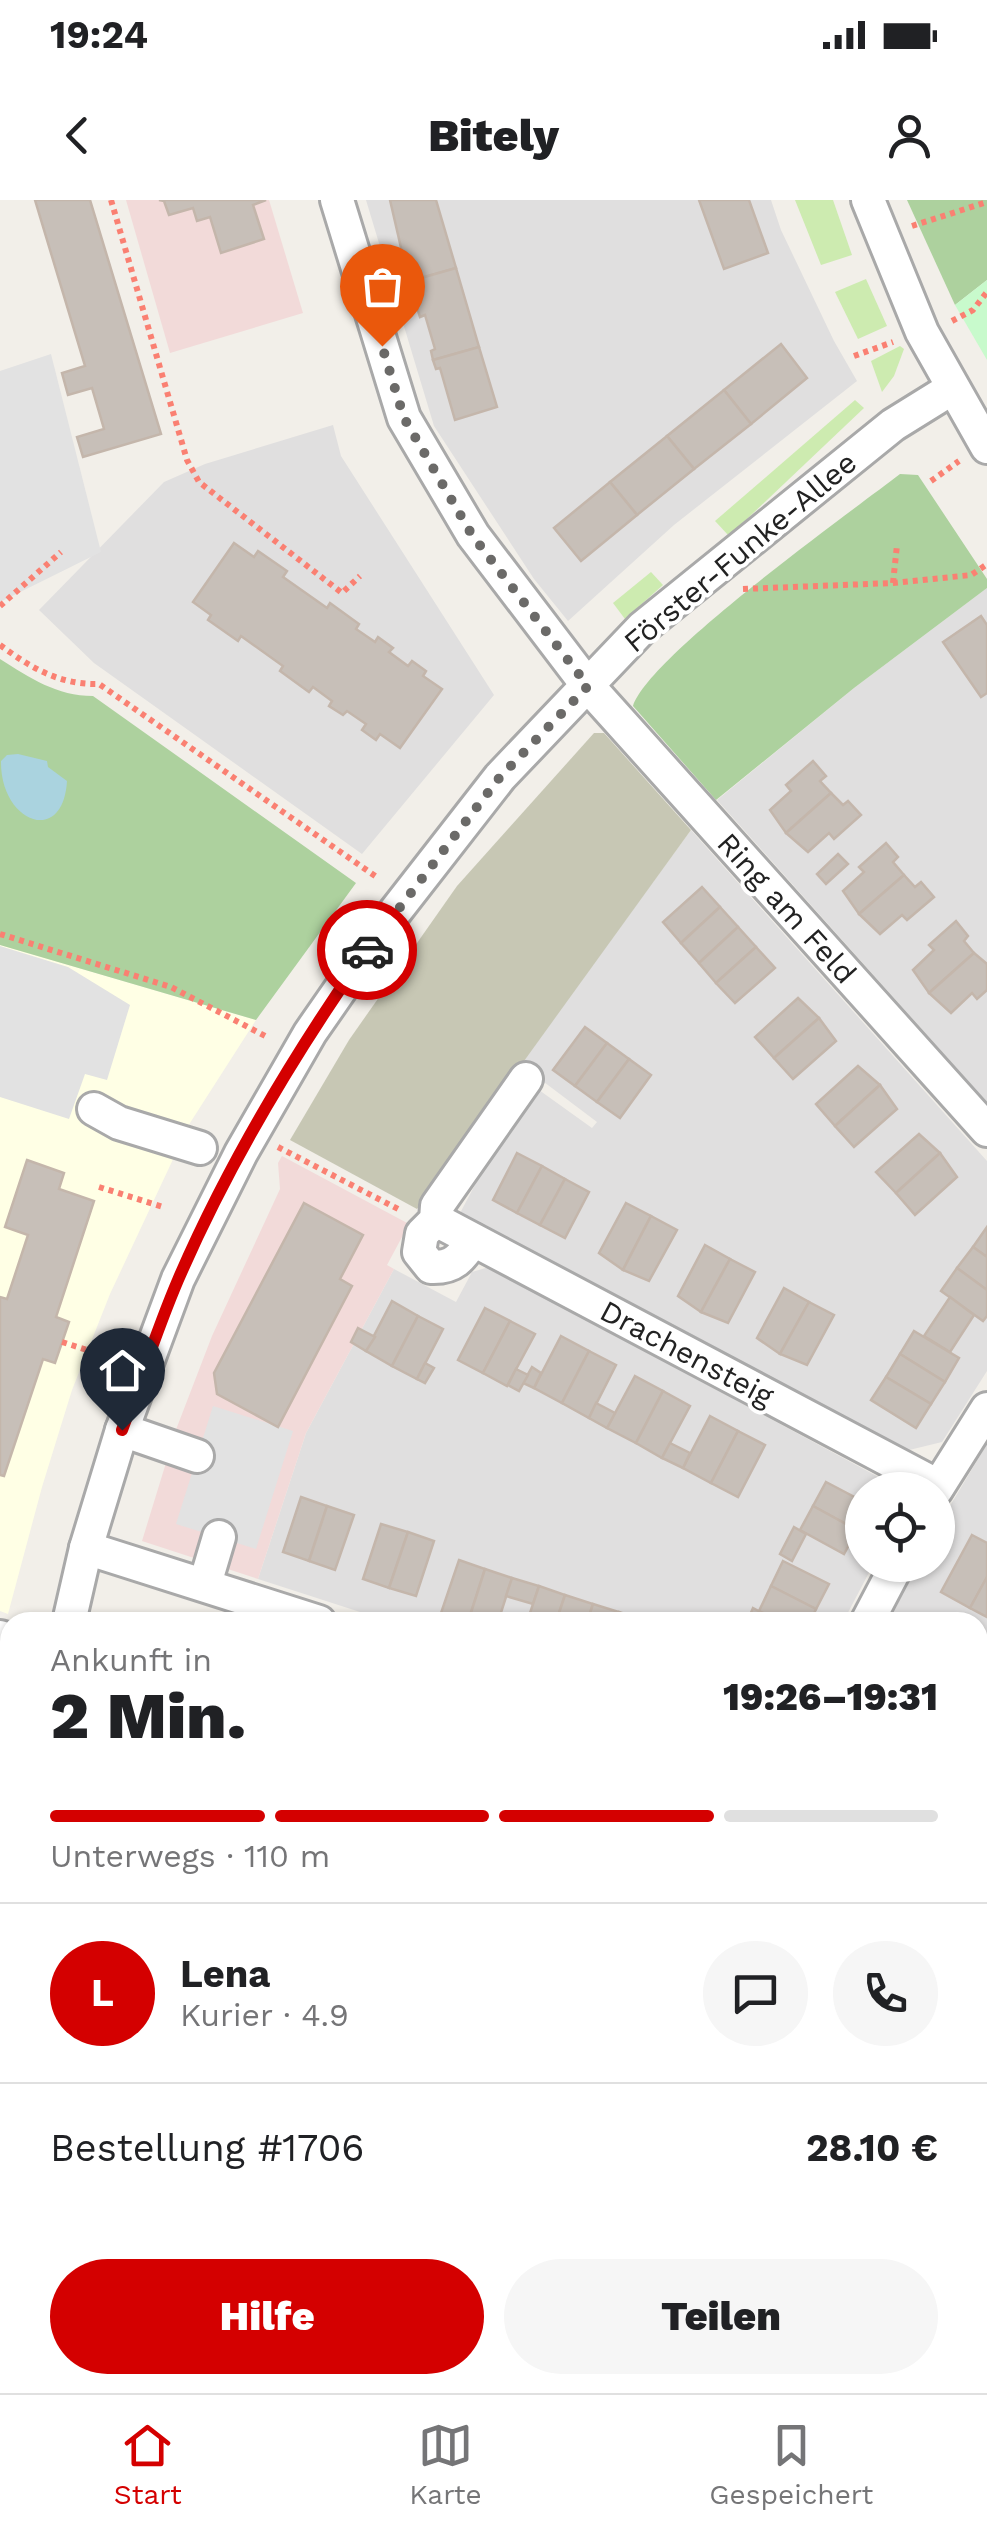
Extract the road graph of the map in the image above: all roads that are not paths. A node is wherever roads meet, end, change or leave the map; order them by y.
1 (338, 200) edge
2 (868, 200) edge
3 (952, 389) junction
4 (974, 454) edge
5 (588, 686) junction
6 (526, 1079) dead end
7 (94, 1110) dead end
8 (987, 1130) edge
9 (200, 1148) dead end
10 (987, 1410) edge
11 (122, 1430) junction
12 (197, 1456) dead end
13 (907, 1472) edge
14 (947, 1472) edge
15 (219, 1537) dead end
16 (86, 1548) junction
17 (888, 1582) edge
18 (205, 1584) junction
19 (71, 1612) edge
20 (289, 1612) edge
21 (872, 1612) edge

1 - 5 street, Ring am Feld
2 - 3 street
3 - 4 street
3 - 5 street, Förster-Funke-Allee
5 - 8 street, Ring am Feld
5 - 11 street, Förster-Funke-Allee
6 - 13 street, Drachensteig
7 - 9 street
10 - 14 street
11 - 12 street
11 - 16 street, Förster-Funke-Allee
15 - 18 street
16 - 18 street
16 - 19 street, Förster-Funke-Allee
17 - 21 street
18 - 20 street

